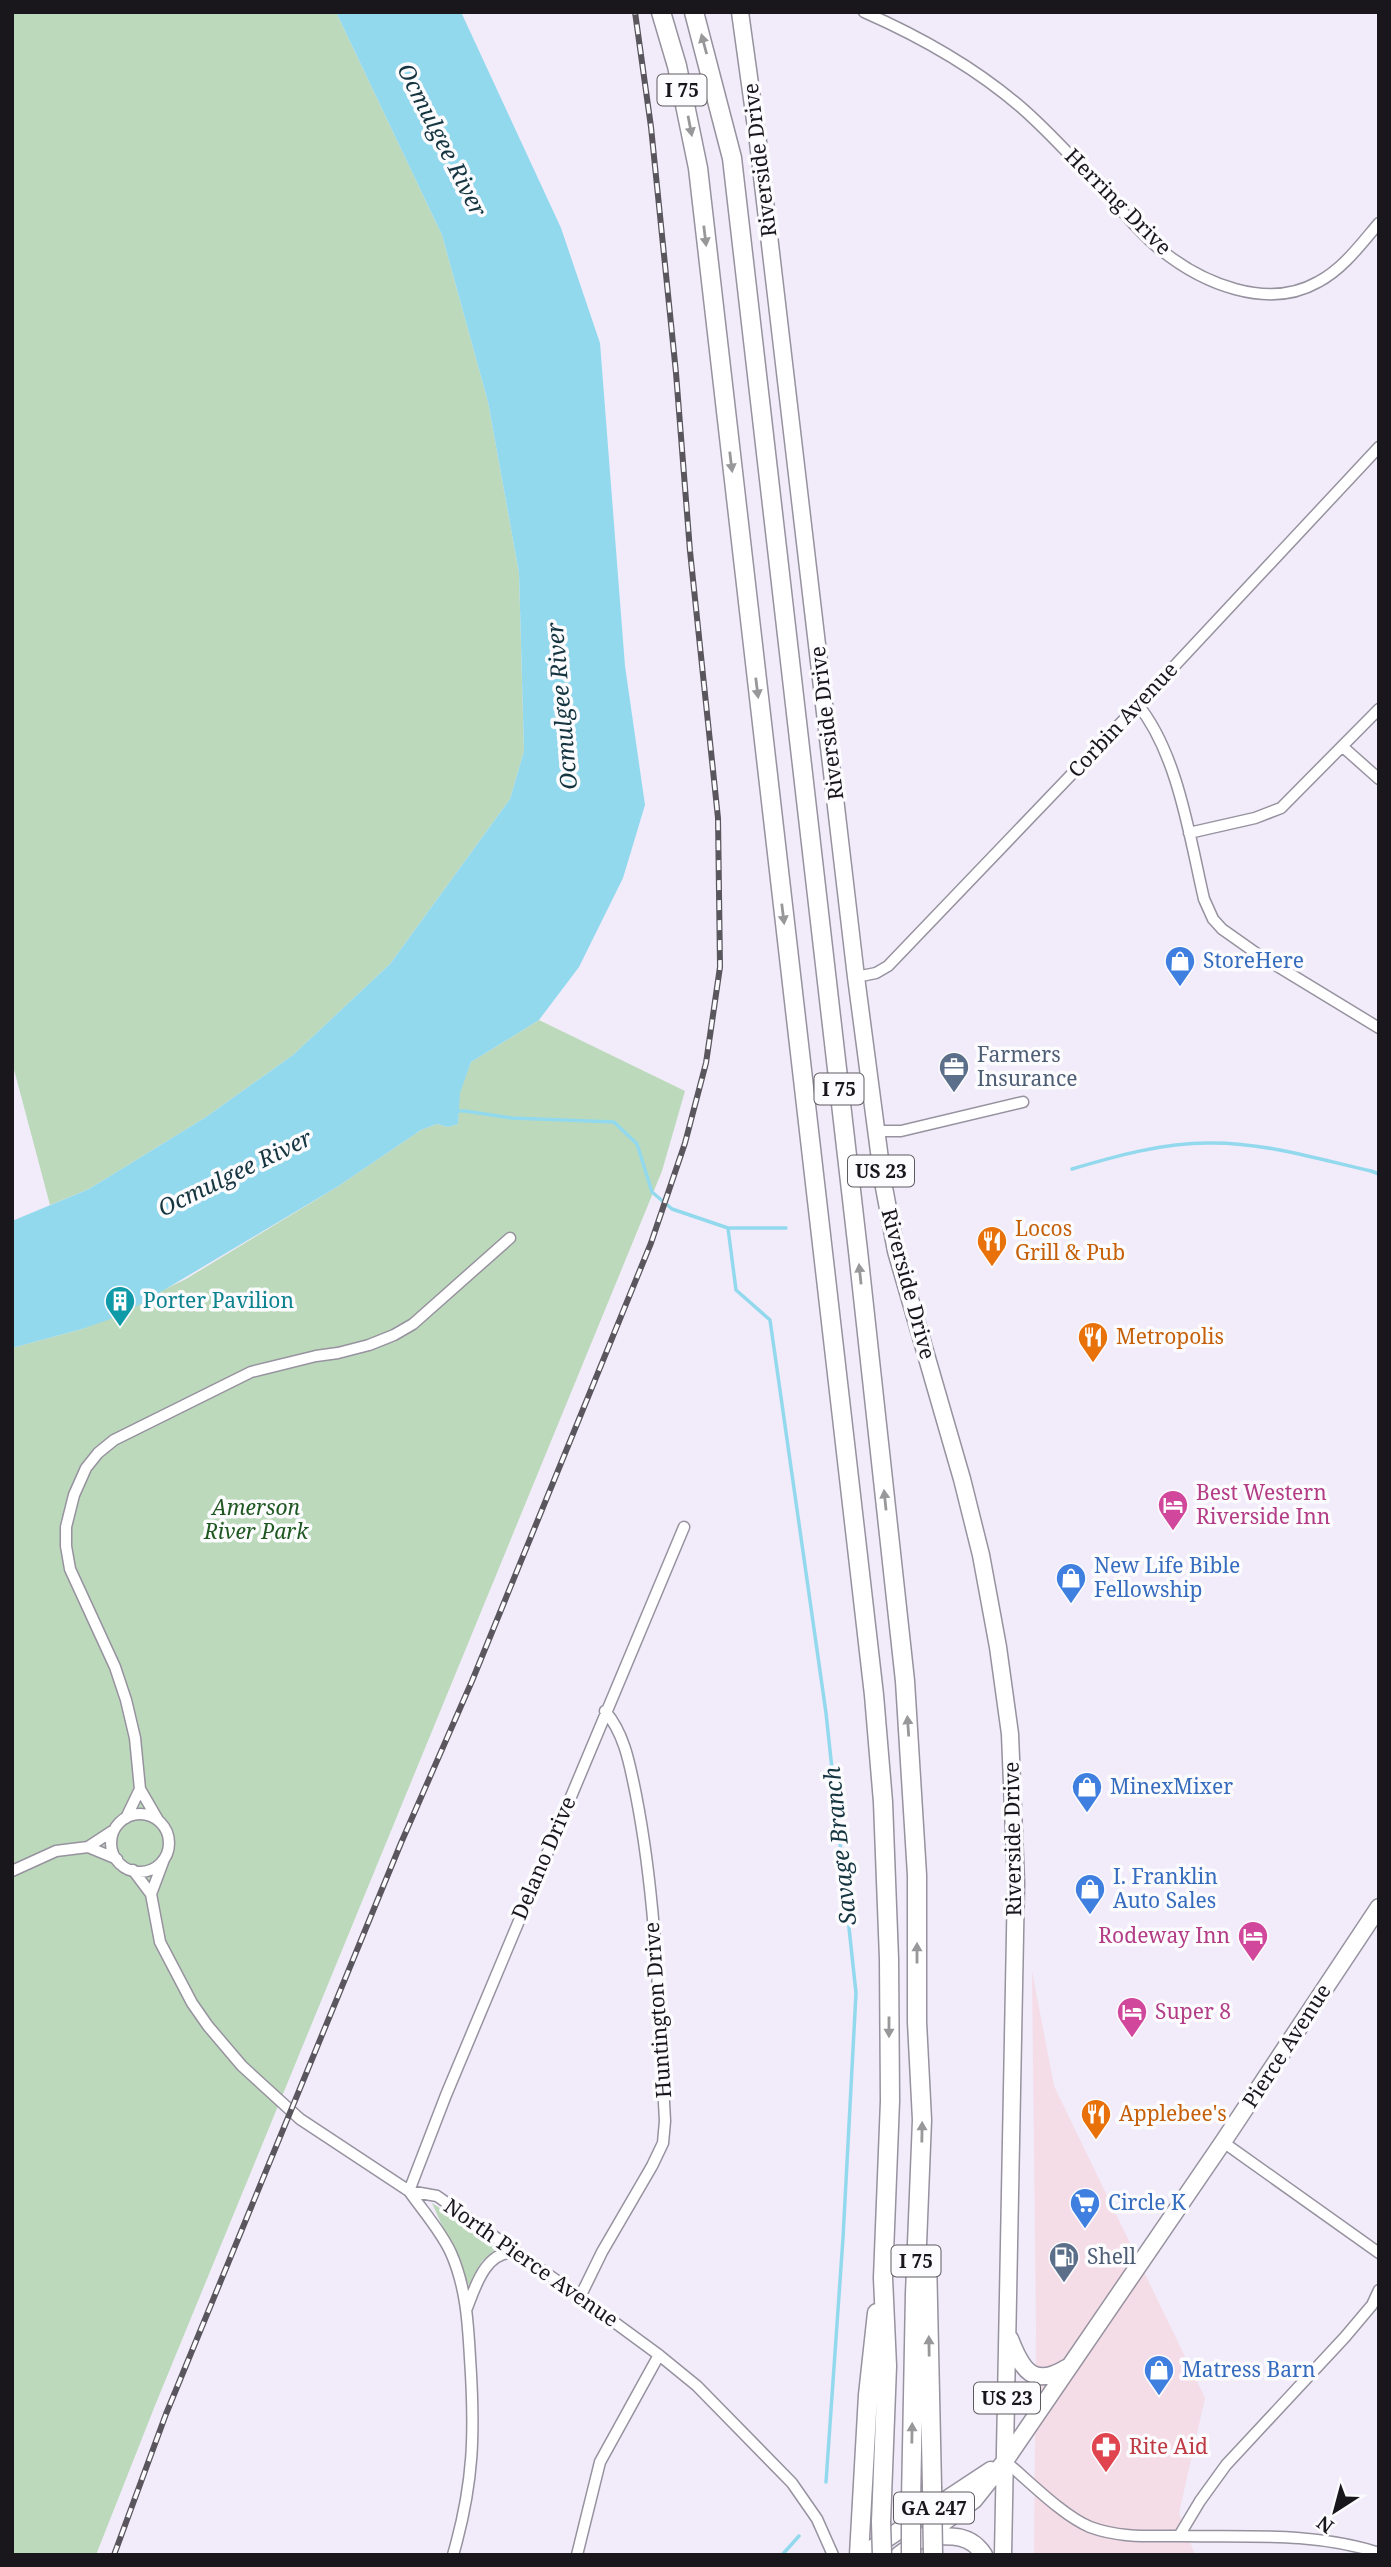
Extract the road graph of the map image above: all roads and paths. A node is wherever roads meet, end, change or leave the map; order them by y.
1 (661, 12) edge
2 (694, 12) edge
3 (740, 12) edge
4 (864, 12) edge
5 (1379, 223) edge
6 (1379, 447) edge
7 (1138, 705) junction
8 (1379, 709) edge
9 (1343, 747) junction
10 (1379, 779) edge
11 (1189, 832) junction
12 (856, 977) junction
13 (1379, 1028) edge
14 (1023, 1102) dead end
15 (876, 1131) junction
16 (510, 1238) dead end
17 (684, 1527) dead end
18 (605, 1711) junction
19 (140, 1789) junction
20 (126, 1818) junction
21 (158, 1820) junction
22 (114, 1830) junction
23 (88, 1847) junction
24 (117, 1859) junction
25 (163, 1860) junction
26 (133, 1870) junction
27 (12, 1871) edge
28 (151, 1894) junction
29 (1379, 1907) edge
30 (1223, 2142) junction
31 (921, 2175) junction
32 (409, 2191) junction
33 (518, 2253) junction
34 (1379, 2253) edge
35 (883, 2278) junction
36 (1379, 2290) edge
37 (580, 2297) junction
38 (467, 2309) junction
39 (1008, 2334) junction
40 (659, 2355) junction
41 (1069, 2367) junction
42 (1005, 2462) junction
43 (1179, 2536) junction
44 (924, 2537) junction
45 (1379, 2553) edge
46 (453, 2555) edge
47 (577, 2555) edge
48 (833, 2555) edge
49 (861, 2555) edge
50 (881, 2555) edge
51 (899, 2555) edge
52 (911, 2555) edge
53 (933, 2555) edge
54 (984, 2555) edge
55 (1003, 2555) edge

1 -> 35 highway, I 75
31 -> 2 highway, I 75
3 - 12 main road, Riverside Drive / US 23
4 - 5 street, Herring Drive
6 - 7 street, Corbin Avenue
7 - 11 street
7 - 12 street, Corbin Avenue
8 - 9 street
9 - 10 street
9 - 11 street
11 - 13 street
12 - 15 main road, Riverside Drive / US 23
14 - 15 street
15 - 39 main road, Riverside Drive / US 23
16 - 19 street
17 - 18 street, Delano Drive
18 - 32 street, Delano Drive
18 - 37 street, Huntington Drive
19 - 20 street
19 - 21 street
20 - 21 street
20 - 22 street
21 - 25 street
22 - 23 street
22 - 24 street
23 - 24 street
23 - 27 street
24 - 26 street
25 - 26 street
25 - 28 street
26 - 28 street, North Pierce Avenue
28 - 32 street, North Pierce Avenue
29 - 30 main road, Pierce Avenue / GA 247
30 - 34 street
30 - 41 main road, Pierce Avenue / GA 247
52 -> 31 highway, I 75, bridge
53 -> 31 highway, bridge
32 - 33 street, North Pierce Avenue
32 - 38 street
33 - 37 street, North Pierce Avenue
33 - 38 street
35 - 49 highway
35 - 50 highway, I 75, bridge
36 - 43 street
37 - 40 street, North Pierce Avenue
38 - 46 street
39 - 41 main road
39 - 42 main road, Riverside Drive / US 23
40 - 47 street
40 - 48 street, North Pierce Avenue
41 - 42 main road, Pierce Avenue / GA 247
42 - 43 street
42 - 44 main road, Pierce Avenue / GA 247
42 - 49 main road, Pierce Avenue / GA 247
42 - 55 main road, Riverside Drive / US 23
43 - 45 street
44 - 51 main road, Pierce Avenue / GA 247
44 - 54 main road

